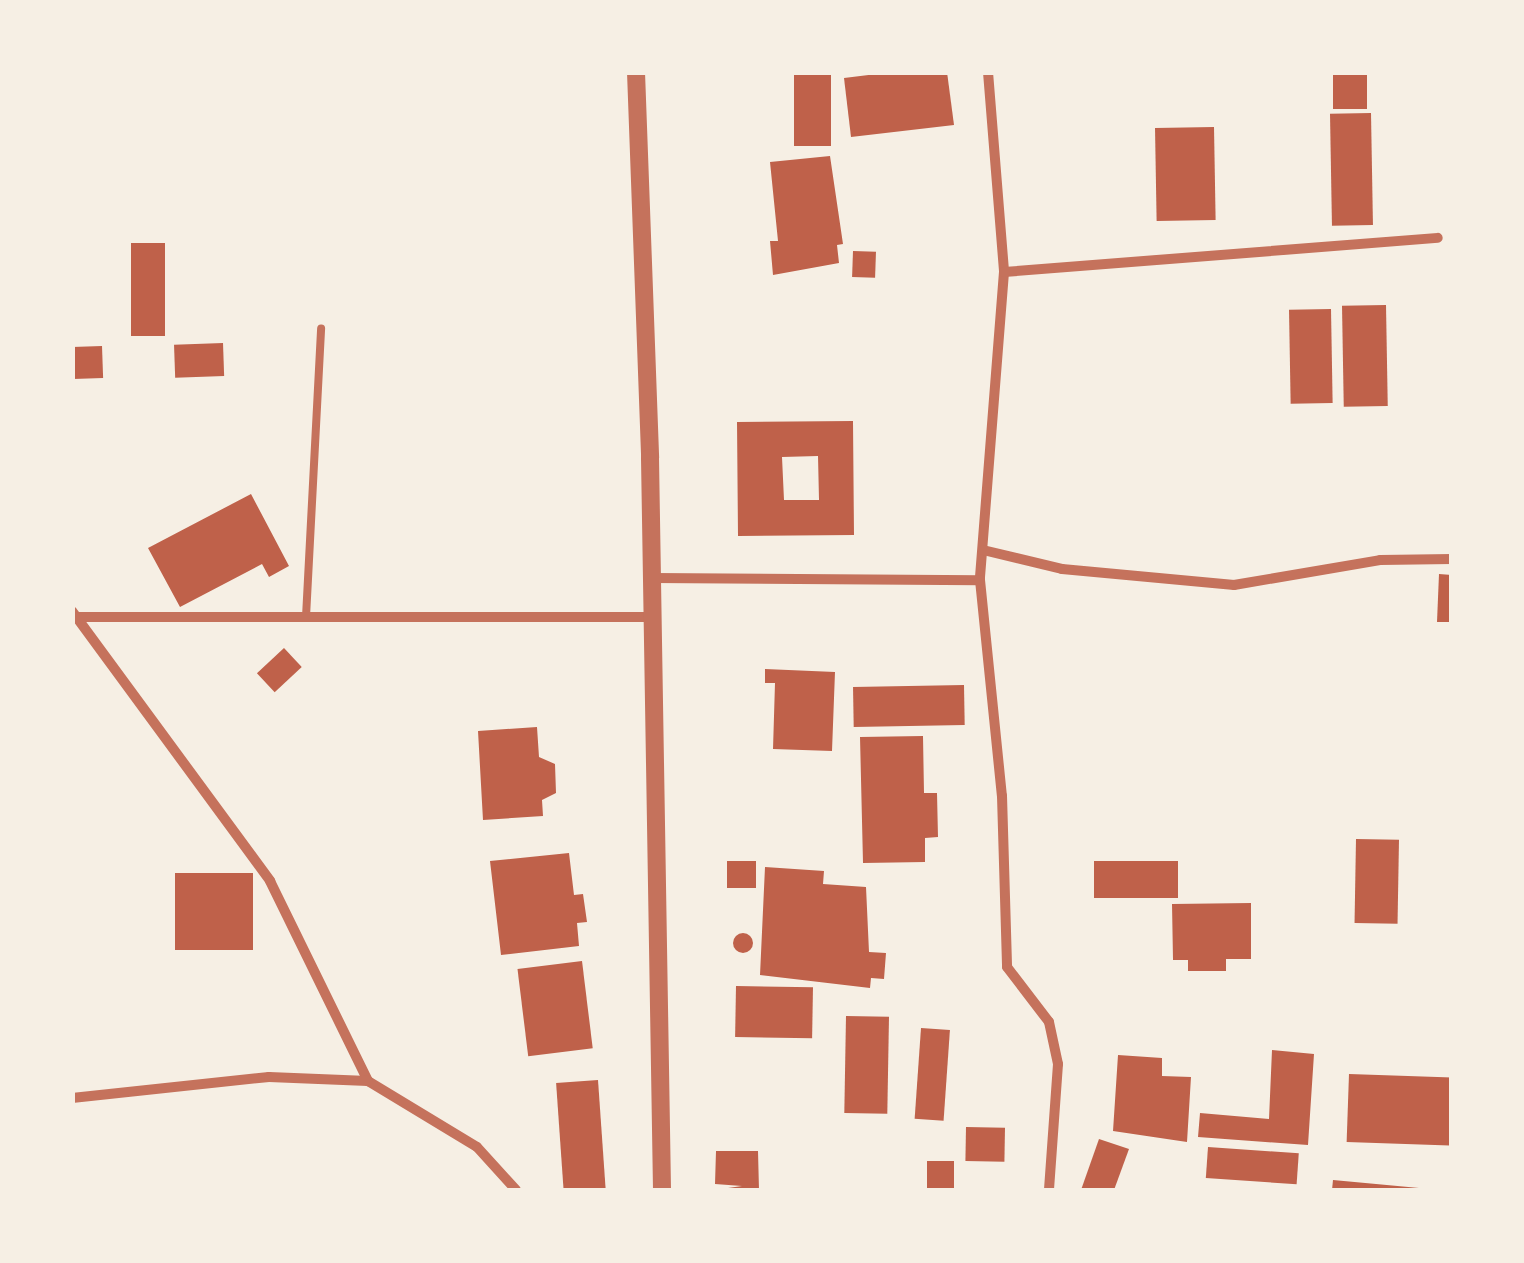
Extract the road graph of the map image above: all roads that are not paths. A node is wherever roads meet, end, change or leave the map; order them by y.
1 (636, 72) edge
2 (988, 72) edge
3 (1438, 238) dead end
4 (1004, 272) junction
5 (322, 328) dead end
6 (983, 550) junction
7 (1452, 559) edge
8 (652, 578) junction
9 (980, 580) junction
10 (74, 614) edge
11 (306, 617) junction
12 (653, 618) junction
13 (368, 1081) junction
14 (72, 1098) edge
15 (516, 1190) edge
16 (662, 1190) edge
17 (1049, 1190) edge

1 - 8 street
2 - 4 street
3 - 4 street
4 - 6 street
5 - 11 lane
6 - 7 street
6 - 9 street
8 - 9 street
8 - 12 street
9 - 17 street
10 - 11 street
10 - 13 street
11 - 12 street
12 - 16 street
13 - 14 street
13 - 15 street

